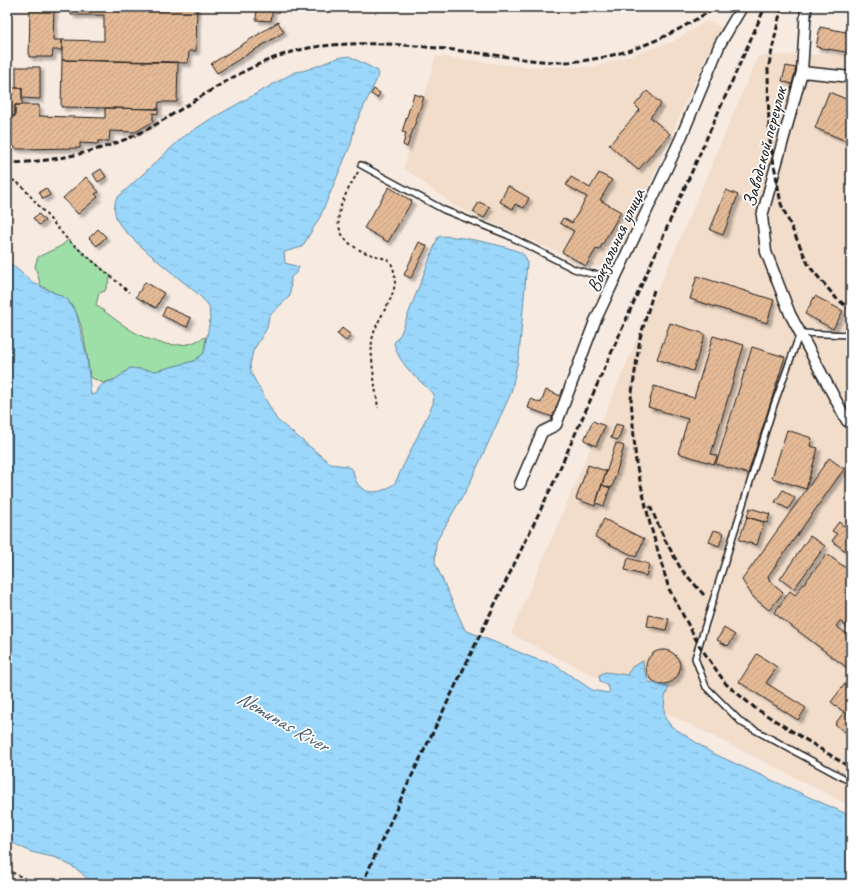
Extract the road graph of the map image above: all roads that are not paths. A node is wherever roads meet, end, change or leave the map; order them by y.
1 (742, 7) edge
2 (806, 7) edge
3 (802, 72) junction
4 (851, 77) edge
5 (362, 165) road end
6 (624, 261) junction
7 (800, 333) junction
8 (851, 335) edge
9 (849, 423) edge
10 (520, 484) dead end
11 (851, 782) edge

1 - 6 street, Вокзальная улица
2 - 3 street, Заводской переулок
3 - 4 street
3 - 7 street, Заводской переулок
5 - 6 lane
6 - 10 street, Вокзальная улица
7 - 8 lane
7 - 9 street, Заводской переулок
7 - 11 lane

